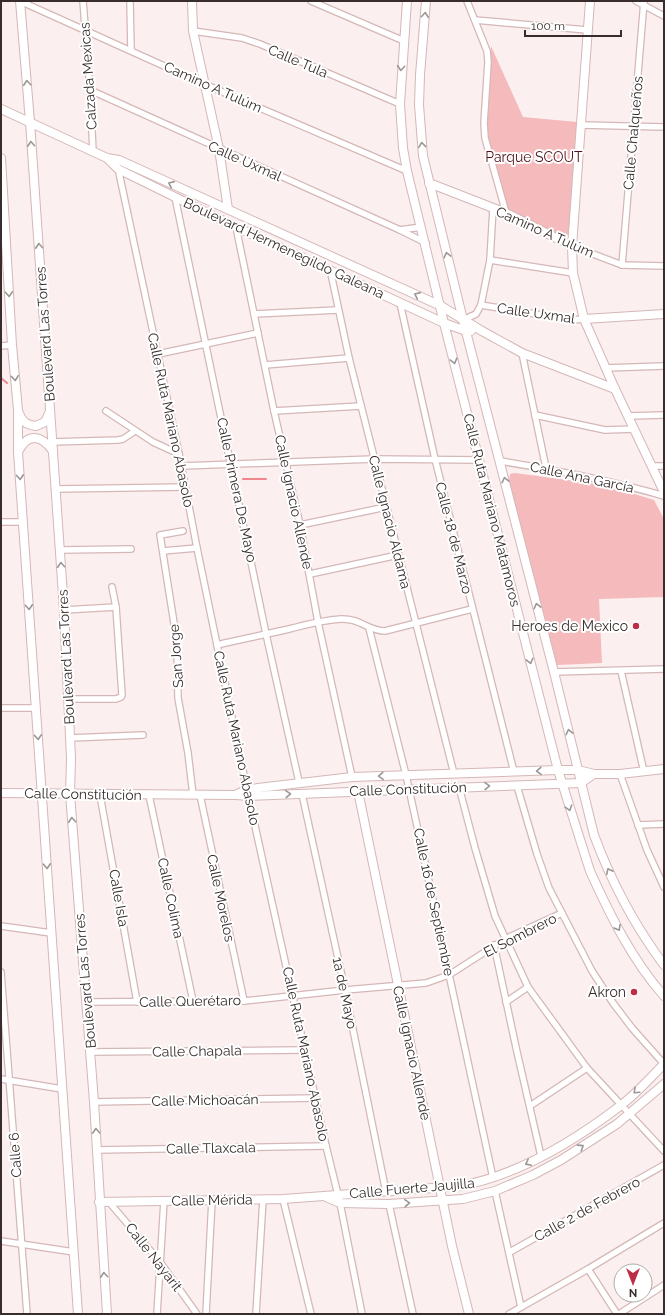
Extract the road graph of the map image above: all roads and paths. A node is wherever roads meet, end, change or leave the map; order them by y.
1 (20, 1) edge
2 (83, 1) edge
3 (130, 1) edge
4 (192, 1) edge
5 (311, 1) edge
6 (407, 1) edge
7 (426, 1) edge
8 (467, 1) edge
9 (590, 1) edge
10 (636, 1) edge
11 (644, 3) edge
12 (664, 16) edge
13 (475, 20) junction
14 (84, 30) junction
15 (587, 30) junction
16 (193, 31) junction
17 (404, 41) junction
18 (131, 50) junction
19 (204, 84) junction
20 (90, 90) junction
21 (400, 104) junction
22 (1, 109) edge
23 (30, 122) junction
24 (581, 125) junction
25 (633, 126) junction
26 (664, 127) edge
27 (219, 149) junction
28 (93, 152) junction
29 (1, 158) edge
30 (118, 164) junction
31 (407, 171) junction
32 (429, 183) junction
33 (175, 197) junction
34 (493, 208) junction
35 (228, 209) junction
36 (506, 213) junction
37 (236, 226) junction
38 (422, 227) junction
39 (400, 230) junction
40 (426, 243) junction
41 (572, 246) junction
42 (490, 260) junction
43 (622, 265) junction
44 (664, 266) edge
45 (330, 269) junction
46 (573, 273) junction
47 (400, 303) junction
48 (481, 305) junction
49 (441, 306) junction
50 (338, 310) junction
51 (254, 314) junction
52 (664, 314) edge
53 (584, 319) junction
54 (463, 320) junction
55 (444, 323) junction
56 (466, 331) junction
57 (482, 331) junction
58 (258, 333) junction
59 (206, 344) junction
60 (12, 345) junction
61 (1, 346) edge
62 (522, 352) junction
63 (158, 354) junction
64 (349, 358) junction
65 (265, 364) junction
66 (664, 366) edge
67 (605, 368) junction
68 (615, 390) junction
69 (361, 406) junction
70 (18, 410) junction
71 (50, 411) junction
72 (106, 411) dead end
73 (274, 411) junction
74 (535, 415) junction
75 (664, 415) edge
76 (628, 416) junction
77 (634, 430) junction
78 (135, 431) junction
79 (52, 442) junction
80 (18, 452) junction
81 (53, 452) junction
82 (179, 454) junction
83 (374, 459) junction
84 (435, 459) junction
85 (480, 460) junction
86 (500, 461) junction
87 (285, 462) junction
88 (232, 463) junction
89 (182, 466) junction
90 (652, 466) junction
91 (664, 466) edge
92 (546, 468) junction
93 (185, 487) junction
94 (56, 489) junction
95 (664, 492) edge
96 (664, 496) edge
97 (386, 507) junction
98 (1, 522) edge
99 (23, 522) junction
100 (300, 525) junction
101 (183, 532) dead end
102 (197, 548) junction
103 (131, 549) dead end
104 (60, 550) junction
105 (162, 551) junction
106 (398, 555) junction
107 (310, 574) junction
108 (112, 587) dead end
109 (116, 607) junction
110 (472, 609) junction
111 (64, 610) junction
112 (318, 622) junction
113 (416, 623) junction
114 (369, 628) junction
115 (266, 634) junction
116 (217, 645) junction
117 (664, 669) edge
118 (621, 671) junction
119 (554, 672) junction
120 (68, 699) junction
121 (1, 708) edge
122 (36, 708) junction
123 (143, 735) dead end
124 (70, 738) junction
125 (664, 769) edge
126 (558, 770) junction
127 (578, 770) junction
128 (514, 772) junction
129 (644, 772) junction
130 (454, 774) junction
131 (594, 774) junction
132 (620, 774) junction
133 (406, 775) junction
134 (352, 777) junction
135 (299, 782) junction
136 (581, 783) junction
137 (562, 784) junction
138 (517, 786) junction
139 (459, 787) junction
140 (410, 789) junction
141 (358, 791) junction
142 (1, 793) edge
143 (42, 793) junction
144 (248, 793) junction
145 (70, 794) junction
146 (302, 794) junction
147 (100, 795) junction
148 (149, 795) junction
149 (197, 795) junction
150 (664, 824) edge
151 (638, 825) junction
152 (664, 887) edge
153 (562, 913) junction
154 (1, 926) edge
155 (51, 933) junction
156 (505, 939) junction
157 (494, 945) junction
158 (664, 966) edge
159 (1, 972) edge
160 (449, 975) junction
161 (398, 986) junction
162 (528, 987) junction
163 (345, 990) junction
164 (293, 996) junction
165 (664, 996) edge
166 (194, 1001) junction
167 (244, 1001) junction
168 (86, 1002) junction
169 (137, 1002) junction
170 (506, 1002) junction
171 (304, 1050) junction
172 (90, 1052) junction
173 (664, 1064) edge
174 (587, 1068) junction
175 (1, 1079) edge
176 (9, 1081) junction
177 (664, 1084) edge
178 (62, 1089) junction
179 (316, 1098) junction
180 (94, 1102) junction
181 (621, 1105) junction
182 (530, 1106) junction
183 (629, 1114) junction
184 (326, 1146) junction
185 (97, 1150) junction
186 (664, 1151) edge
187 (541, 1156) junction
188 (664, 1165) edge
189 (493, 1178) junction
190 (441, 1188) junction
191 (496, 1191) junction
192 (386, 1192) junction
193 (263, 1199) junction
194 (283, 1199) junction
195 (339, 1199) junction
196 (212, 1200) junction
197 (443, 1200) junction
198 (164, 1201) junction
199 (99, 1202) junction
200 (109, 1202) junction
201 (389, 1204) junction
202 (664, 1223) edge
203 (1, 1241) edge
204 (22, 1244) junction
205 (74, 1252) junction
206 (510, 1252) junction
207 (160, 1262) junction
208 (588, 1269) junction
209 (664, 1285) edge
210 (77, 1296) junction
211 (308, 1302) junction
212 (521, 1306) junction
213 (27, 1314) edge
214 (78, 1314) edge
215 (83, 1314) edge
216 (107, 1314) edge
217 (157, 1314) edge
218 (197, 1314) edge
219 (206, 1314) edge
220 (256, 1314) edge
221 (306, 1314) edge
222 (311, 1314) edge
223 (362, 1314) edge
224 (413, 1314) edge
225 (469, 1314) edge
226 (509, 1314) edge
227 (618, 1314) edge

1 - 14 street, Camino A Tulúm
23 -> 1 main road, Boulevard Las Torres
2 - 14 street, Calzada Mexicas
3 - 18 street
4 - 16 main road
5 - 17 street
6 - 17 main road, Calle Ruta Mariano Matamoros
32 -> 7 main road, Calle Ruta Mariano Matamoros
8 - 13 street
9 - 15 main road
10 - 11 street
11 - 12 street
11 - 25 street, Calle Chalqueños
13 - 15 street
13 - 36 street
14 - 18 street, Camino A Tulúm
14 - 20 street, Calzada Mexicas
15 - 24 main road
16 - 19 main road
16 - 21 street, Calle Tula
17 -> 21 main road, Calle Ruta Mariano Matamoros
18 - 19 street, Camino A Tulúm
19 - 27 main road
19 - 31 street, Camino A Tulúm
20 - 27 street, Calle Uxmal
20 - 28 street, Calzada Mexicas
21 - 31 main road, Calle Ruta Mariano Matamoros
22 - 23 main road, Boulevard Hermenegildo Galeana
23 - 28 main road, Boulevard Hermenegildo Galeana
71 -> 23 main road, Boulevard Las Torres
24 - 25 street
24 - 41 main road
25 - 26 street
25 - 43 street, Calle Chalqueños
27 - 35 main road
27 - 39 street, Calle Uxmal
28 - 30 main road, Boulevard Hermenegildo Galeana
29 -> 60 main road
30 - 33 main road, Boulevard Hermenegildo Galeana
35 -> 30 main road, Boulevard Hermenegildo Galeana
30 - 63 street, Calle Ruta Mariano Abasolo
31 - 38 main road, Calle Ruta Mariano Matamoros
32 - 34 main road, Camino A Tulúm
54 -> 32 main road, Calle Ruta Mariano Matamoros
33 - 37 main road, Boulevard Hermenegildo Galeana
33 - 59 street, Calle Primera De Mayo
34 - 36 main road, Camino A Tulúm
34 - 42 street
49 -> 35 main road, Boulevard Hermenegildo Galeana
36 - 41 main road, Camino A Tulúm
37 - 45 main road, Boulevard Hermenegildo Galeana
37 - 51 street, Calle Ignacio Allende
38 - 39 street
38 - 40 main road, Calle Ruta Mariano Matamoros
39 - 40 street, Calle Uxmal
40 - 49 main road, Calle Ruta Mariano Matamoros
41 - 43 street, Camino A Tulúm
41 - 46 main road
42 - 46 street
42 - 48 street
43 - 44 street, Camino A Tulúm
45 - 47 main road, Boulevard Hermenegildo Galeana
45 - 50 street, Calle Ignacio Aldama
46 - 53 main road
47 - 55 main road, Boulevard Hermenegildo Galeana
47 - 84 street, Calle 18 de Marzo
48 - 53 street, Calle Uxmal
48 - 54 street, Calle Uxmal
49 - 54 main road, Boulevard Hermenegildo Galeana
49 - 55 main road, Calle Ruta Mariano Matamoros
50 - 51 street
50 - 64 street, Calle Ignacio Aldama
51 - 58 street, Calle Ignacio Allende
52 - 53 main road, Calle Uxmal
53 - 67 main road
54 - 56 main road, Calle Ruta Mariano Matamoros
54 - 57 main road, Boulevard Hermenegildo Galeana
55 - 56 main road, Boulevard Hermenegildo Galeana
55 -> 85 main road, Calle Ruta Mariano Matamoros
56 - 57 main road, Boulevard Hermenegildo Galeana
56 - 86 main road, Calle Ruta Mariano Matamoros
57 - 62 main road, Boulevard Hermenegildo Galeana
58 - 59 street
58 - 65 street, Calle Ignacio Allende
59 - 63 street
59 - 88 street, Calle Primera De Mayo
60 - 61 street
60 -> 70 main road
62 - 68 main road, Boulevard Hermenegildo Galeana
62 - 74 street
63 - 82 street, Calle Ruta Mariano Abasolo
64 - 65 street
64 - 69 street, Calle Ignacio Aldama
65 - 73 street, Calle Ignacio Allende
66 - 67 street
67 - 68 main road
68 - 76 main road
69 - 73 street
69 - 83 street, Calle Ignacio Aldama
70 - 71 main road
70 - 80 main road
71 - 79 main road, Boulevard Las Torres
72 - 78 street
73 - 87 street, Calle Ignacio Allende
74 - 77 street
74 - 92 street
75 - 76 street
76 - 77 main road
77 - 90 main road
78 - 79 street
78 - 82 street
79 - 81 main road, Boulevard Las Torres
80 - 81 main road
80 -> 99 main road
81 - 94 main road, Boulevard Las Torres
82 - 89 street, Calle Ruta Mariano Abasolo
83 - 84 street
83 - 87 street
83 - 97 street, Calle Ignacio Aldama
84 - 85 street
84 - 110 street, Calle 18 de Marzo
85 -> 126 main road, Calle Ruta Mariano Matamoros
86 - 92 street, Calle Ana García
119 -> 86 main road, Calle Ruta Mariano Matamoros
87 - 88 street
87 - 100 street, Calle Ignacio Allende
88 - 89 street
88 - 115 street, Calle Primera De Mayo
89 - 93 street, Calle Ruta Mariano Abasolo
90 - 91 street
90 - 95 main road
92 - 96 street, Calle Ana García
93 - 94 street
93 - 102 street, Calle Ruta Mariano Abasolo
94 - 104 main road, Boulevard Las Torres
97 - 100 street
97 - 106 street, Calle Ignacio Aldama
98 - 99 street
99 -> 122 main road
100 - 107 street, Calle Ignacio Allende
101 - 105 street, San Jorge
102 - 105 street
102 - 116 street, Calle Ruta Mariano Abasolo
103 - 104 street
111 -> 104 main road, Boulevard Las Torres
105 - 149 street, San Jorge
106 - 107 street
106 - 113 street, Calle Ignacio Aldama
107 - 112 street, Calle Ignacio Allende
108 - 109 street
109 - 111 street
109 - 120 street
110 - 113 street
110 - 128 street, Calle 18 de Marzo
111 - 120 main road, Boulevard Las Torres
112 - 114 street
112 - 115 street
112 - 134 street, Calle Ignacio Allende
113 - 114 street
113 - 130 street, Calle Ignacio Aldama
114 - 133 street, Calle 16 de Septiembre
115 - 116 street
115 - 135 street, Calle Primera De Mayo
116 - 144 street, Calle Ruta Mariano Abasolo
117 - 118 street
118 - 119 street
118 - 129 street
127 -> 119 main road, Calle Ruta Mariano Matamoros
120 - 124 main road, Boulevard Las Torres
121 - 122 street
122 -> 143 main road
123 - 124 street
124 - 145 main road, Boulevard Las Torres
125 - 129 main road, Calle Constitución
126 - 127 main road, Calle Constitución
126 -> 128 main road, Calle Constitución
126 - 137 main road, Calle Ruta Mariano Matamoros
127 - 131 main road, Calle Constitución
127 - 136 main road, Calle Ruta Mariano Matamoros
128 - 130 main road, Calle Constitución
129 - 132 main road, Calle Constitución
130 - 133 main road, Calle Constitución
131 - 132 main road, Calle Constitución
131 - 136 main road
132 - 151 street
133 -> 134 main road, Calle Constitución
133 - 140 street, Calle 16 de Septiembre
134 - 135 main road, Calle Constitución
135 - 144 main road, Calle Constitución
136 - 137 main road, Calle Constitución
158 -> 136 main road, Calle Ruta Mariano Matamoros
137 - 138 main road, Calle Constitución
137 -> 165 main road, Calle Ruta Mariano Matamoros
139 -> 138 main road, Calle Constitución
138 - 153 street
139 - 140 main road, Calle Constitución
139 - 156 street
140 - 141 main road, Calle Constitución
140 - 160 street, Calle 16 de Septiembre
141 - 146 main road, Calle Constitución
141 - 161 main road, Calle Ignacio Allende
142 - 143 main road, Calle Constitución
143 - 145 main road, Calle Constitución
143 -> 155 main road
144 -> 146 main road, Calle Constitución
144 - 149 main road, Calle Constitución
144 - 164 street, Calle Ruta Mariano Abasolo
145 - 147 main road, Calle Constitución
168 -> 145 main road, Boulevard Las Torres
146 - 163 street, 1a de Mayo
147 - 148 main road, Calle Constitución
147 - 169 street, Calle Isla
148 - 149 main road, Calle Constitución
148 - 166 street, Calle Colima
149 - 167 street, Calle Morelos
150 - 151 street
151 - 152 street
153 - 156 street, El Sombrero
153 - 173 street
154 - 155 street
155 - 178 main road
156 - 157 street, El Sombrero
156 - 162 street
157 - 160 street, El Sombrero
157 - 170 street
159 - 176 street, Calle 6
160 - 161 street, El Sombrero
160 - 189 street, Calle 16 de Septiembre
161 - 163 street, El Sombrero
161 - 190 main road, Calle Ignacio Allende
162 - 170 street
162 - 174 street
163 - 164 street, El Sombrero
163 - 192 street, 1a de Mayo
164 - 167 street, Calle Querétaro
164 - 171 street, Calle Ruta Mariano Abasolo
166 - 167 street, Calle Querétaro
166 - 169 street, Calle Querétaro
168 - 169 street, Calle Querétaro
168 - 172 main road, Boulevard Las Torres
170 - 182 street
171 - 172 street, Calle Chapala
171 - 179 street, Calle Ruta Mariano Abasolo
172 - 180 main road, Boulevard Las Torres
173 -> 181 main road, Calle Fuerte Jaujilla
174 - 181 street
174 - 182 street
175 - 176 street
176 - 178 street
176 - 204 street, Calle 6
177 - 183 main road, Calle Fuerte Jaujilla
178 - 205 main road
179 - 180 street, Calle Michoacán
179 - 184 street, Calle Ruta Mariano Abasolo
185 -> 180 main road, Boulevard Las Torres
181 - 183 street
181 - 187 main road, Calle Fuerte Jaujilla
182 - 187 street
183 - 186 street
191 -> 183 main road, Calle Fuerte Jaujilla
184 - 185 street, Calle Tlaxcala
184 - 195 street, Calle Ruta Mariano Abasolo
185 - 199 main road, Boulevard Las Torres
187 -> 189 main road, Calle Fuerte Jaujilla
188 - 206 street, Calle 2 de Febrero
189 - 190 main road, Calle Fuerte Jaujilla
190 - 192 main road, Calle Fuerte Jaujilla
190 - 197 main road, Calle Ignacio Allende
191 - 197 main road, Calle Fuerte Jaujilla
191 - 206 street
192 - 195 main road, Calle Fuerte Jaujilla
193 - 194 main road, Calle Mérida
193 - 196 main road, Calle Mérida
193 - 220 street
194 - 195 main road, Calle Mérida
194 - 211 street
195 - 201 main road, Calle Fuerte Jaujilla
195 - 223 street, Calle Ruta Mariano Abasolo
196 - 198 main road, Calle Mérida
196 - 219 street
201 -> 197 main road, Calle Fuerte Jaujilla
197 - 225 main road, Calle Ignacio Allende
198 - 200 main road, Calle Mérida
198 - 207 street
199 - 200 main road, Calle Mérida
216 -> 199 main road, Boulevard Las Torres
200 - 207 street, Calle Nayarit
201 - 224 street
202 - 208 street
203 - 204 street
204 - 205 street
204 - 213 street, Calle 6
205 - 210 main road
206 - 212 street
207 - 217 street
207 - 218 street, Calle Nayarit
208 - 212 street
208 - 227 street
209 - 227 street
210 - 214 main road
210 - 215 main road
211 - 221 street
211 - 222 street
212 - 226 street

